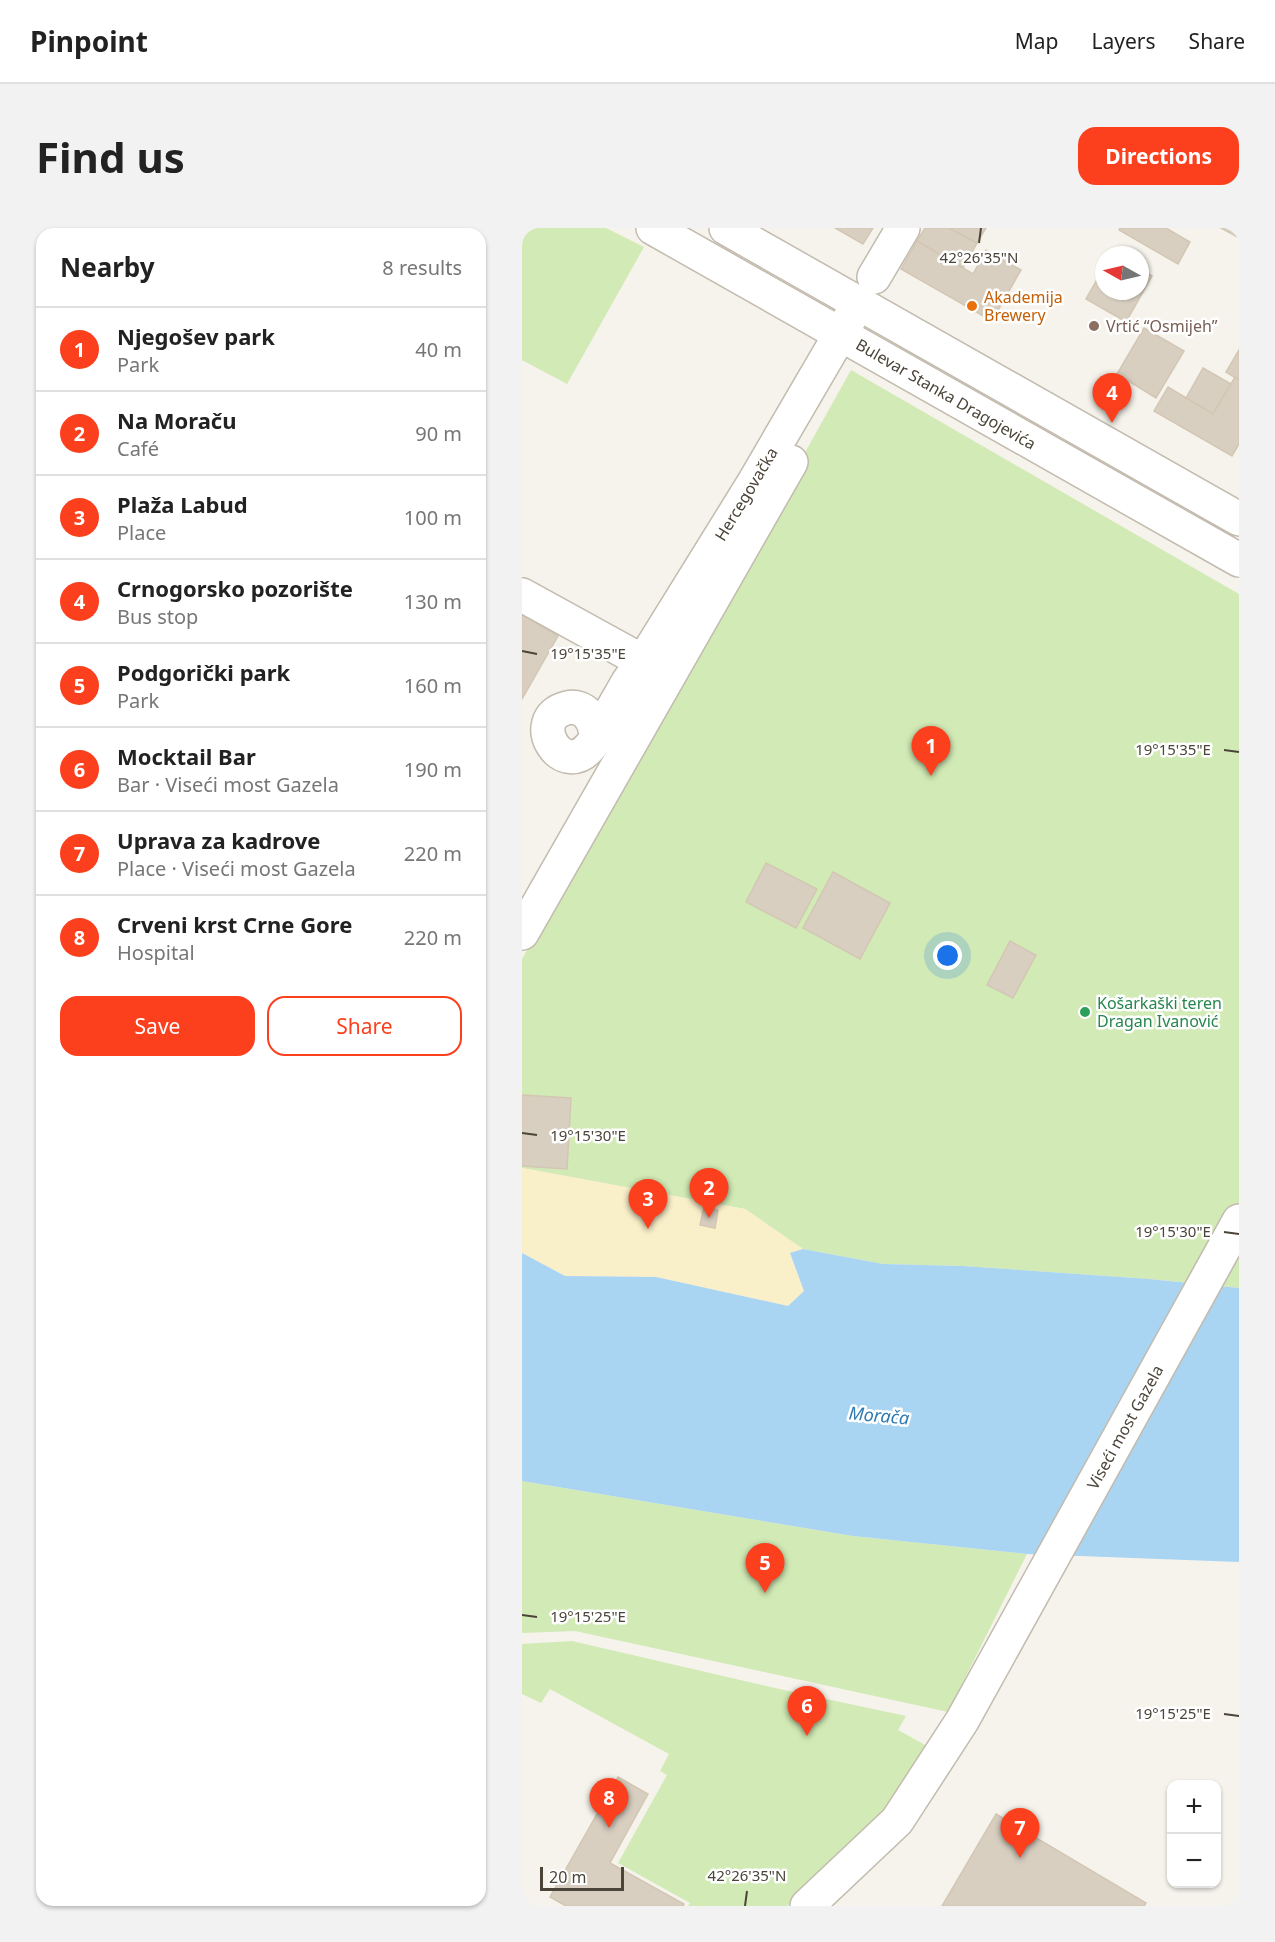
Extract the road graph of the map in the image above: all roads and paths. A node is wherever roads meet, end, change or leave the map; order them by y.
1 (653, 228) edge
2 (726, 228) edge
3 (903, 228) edge
4 (866, 290) junction
5 (844, 349) junction
6 (1238, 516) edge
7 (1229, 554) edge
8 (522, 595) edge
9 (635, 671) junction
10 (576, 708) junction
11 (596, 736) junction
12 (522, 933) edge
13 (1236, 1227) edge
14 (807, 1906) edge

1 - 5 street, Bulevar Stanka Dragojevića
2 - 4 street
3 - 4 street, Hercegovačka
4 - 5 street, Hercegovačka
4 - 6 street
5 - 7 street, Bulevar Stanka Dragojevića
5 - 9 street, Hercegovačka
5 - 12 street
6 - 7 street
8 - 9 street
9 - 10 street, Hercegovačka
9 - 11 street, Hercegovačka
10 - 11 street
10 - 11 street, Hercegovačka
13 - 14 street, Viseći most Gazela

